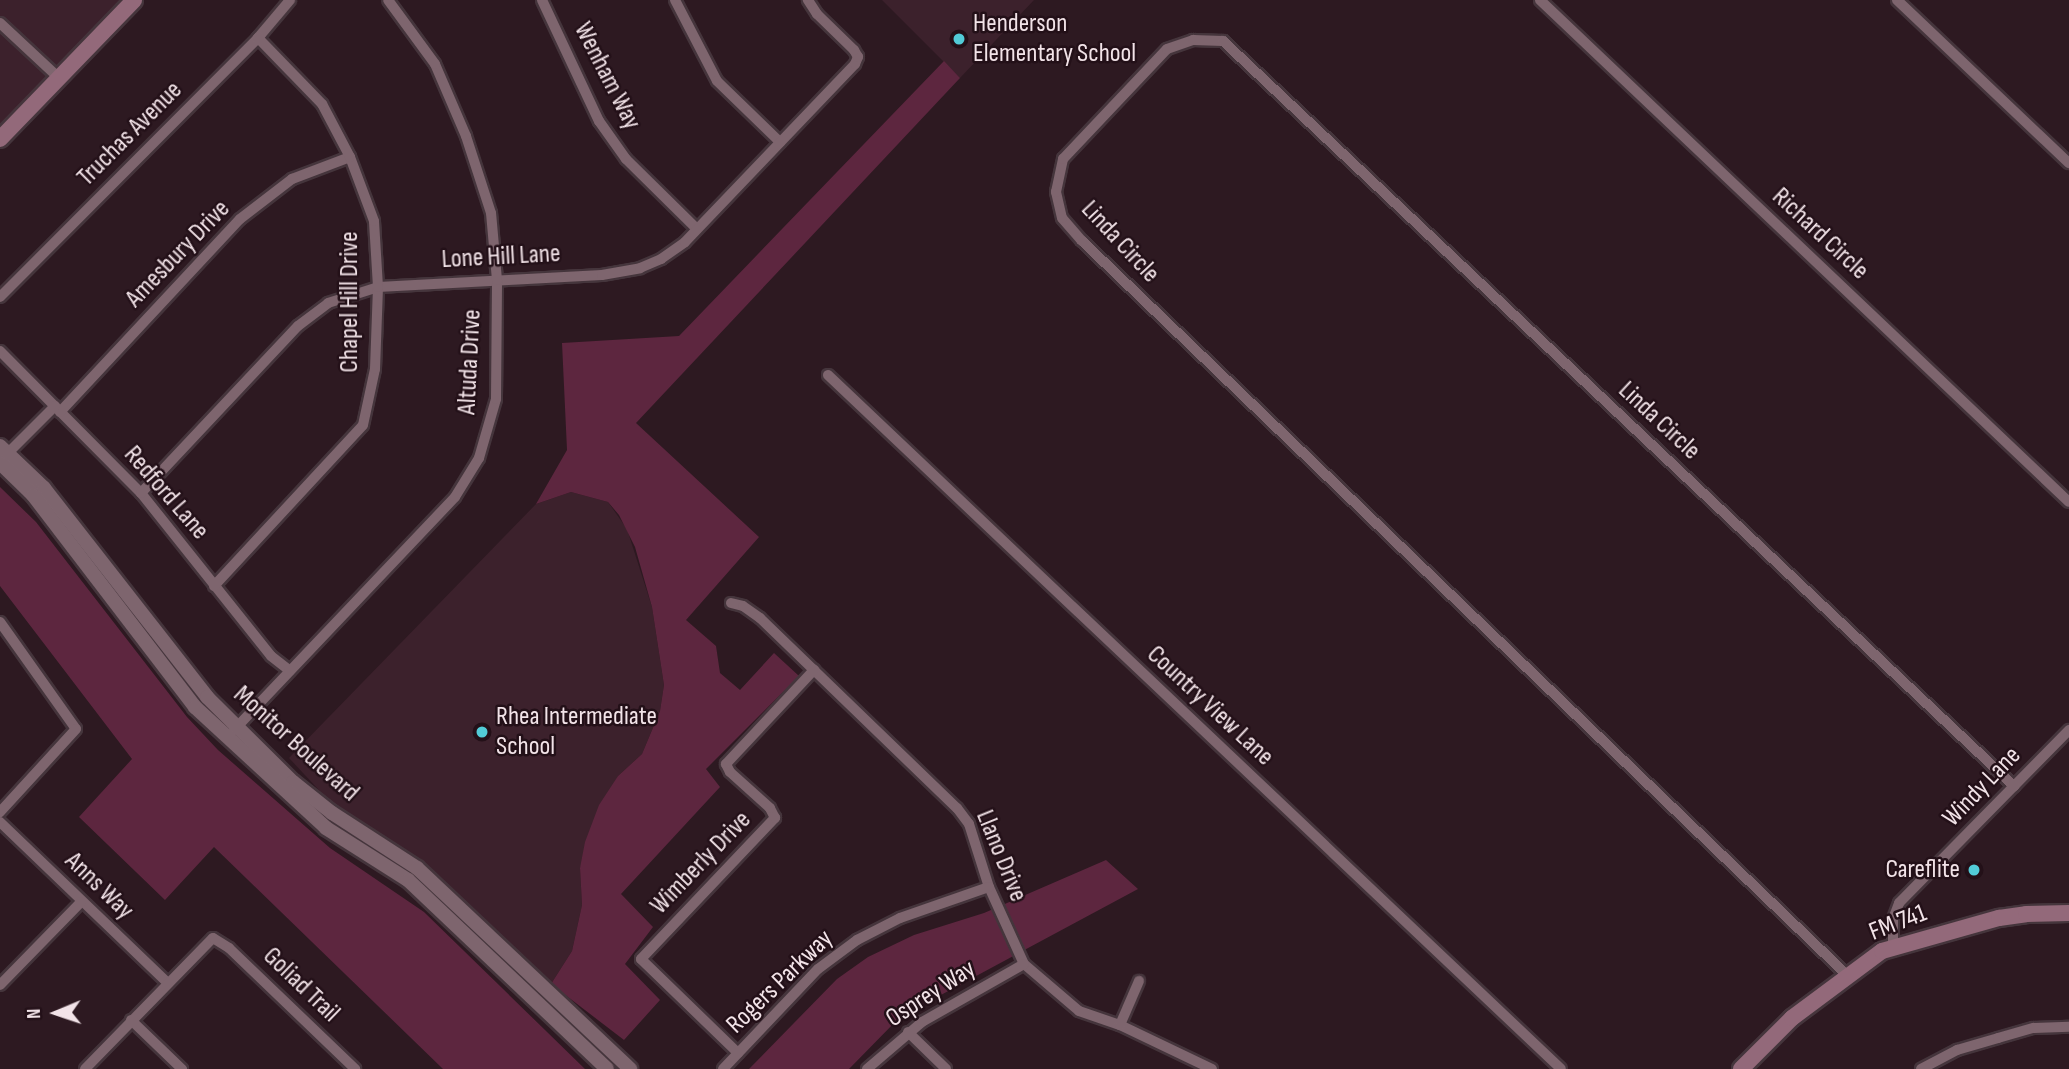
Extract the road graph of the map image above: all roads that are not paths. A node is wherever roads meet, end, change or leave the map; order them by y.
1 (134, 0) edge
2 (290, 0) edge
3 (388, 0) edge
4 (542, 0) edge
5 (675, 0) edge
6 (808, 0) edge
7 (1540, 0) edge
8 (1897, 0) edge
9 (0, 23) edge
10 (258, 38) junction
11 (59, 78) junction
12 (0, 139) edge
13 (780, 142) junction
14 (350, 158) junction
15 (2069, 163) edge
16 (696, 228) junction
17 (497, 280) junction
18 (378, 287) junction
19 (0, 297) edge
20 (0, 351) edge
21 (828, 375) dead end
22 (57, 409) junction
23 (2, 456) edge
24 (141, 494) junction
25 (2069, 502) edge
26 (214, 586) junction
27 (731, 603) dead end
28 (0, 622) edge
29 (814, 670) junction
30 (290, 671) junction
31 (2069, 730) edge
32 (232, 732) junction
33 (2014, 786) junction
34 (0, 812) edge
35 (0, 822) edge
36 (989, 887) junction
37 (81, 902) junction
38 (2069, 913) edge
39 (1893, 946) junction
40 (1024, 964) junction
41 (1847, 975) junction
42 (1139, 981) dead end
43 (168, 983) junction
44 (0, 985) edge
45 (131, 1020) junction
46 (1120, 1025) junction
47 (2069, 1027) edge
48 (908, 1032) junction
49 (738, 1053) junction
50 (85, 1069) edge
51 (182, 1069) edge
52 (355, 1069) edge
53 (607, 1069) edge
54 (630, 1069) edge
55 (723, 1069) edge
56 (867, 1069) edge
57 (946, 1069) edge
58 (1212, 1069) edge
59 (1561, 1069) edge
60 (1741, 1069) edge
61 (1921, 1069) edge

1 - 11 main road
2 - 10 street, Truchas Avenue
3 - 17 street, Altuda Drive
4 - 16 street, Wenham Way
5 - 13 street
6 - 13 street, Lone Hill Lane
7 - 25 street, Richard Circle
8 - 15 street
9 - 11 street
10 - 14 street, Chapel Hill Drive
10 - 19 street, Truchas Avenue
11 - 12 main road
13 - 16 street, Lone Hill Lane
14 - 18 street, Chapel Hill Drive
14 - 22 street, Amesbury Drive
16 - 17 street, Lone Hill Lane
17 - 18 street, Lone Hill Lane
17 - 30 street, Altuda Drive
18 - 24 street, Lone Hill Lane
18 - 26 street, Chapel Hill Drive
20 - 22 street, Redford Lane
21 - 59 street, Country View Lane
22 - 23 street, Amesbury Drive
22 - 24 street, Redford Lane
23 - 32 street, Monitor Boulevard
24 - 26 street, Redford Lane
26 - 30 street, Redford Lane
27 - 29 street, Llano Drive
28 - 34 street
29 - 36 street, Llano Drive
29 - 49 street, Wimberly Drive
30 - 32 street, Altuda Drive
31 - 33 street, Windy Lane
32 - 53 street, Monitor Boulevard
32 - 54 street, Monitor Boulevard
33 - 39 street, Windy Lane
33 - 41 street, Linda Circle
35 - 37 street, Anns Way
36 - 40 street, Llano Drive
36 - 49 street, Rogers Parkway
37 - 43 street, Anns Way
37 - 44 street
38 - 39 main road, FM 741 / FM 741
39 - 41 main road, FM 741 / FM 741
40 - 46 street, Llano Drive
40 - 48 street, Osprey Way
41 - 60 main road, FM 741 / FM 741
42 - 46 street
43 - 45 street
43 - 52 street, Goliad Trail
45 - 50 street
45 - 51 street
46 - 58 street, Llano Drive
47 - 61 street
48 - 56 street, Osprey Way
48 - 57 street
49 - 55 street, Rogers Parkway

